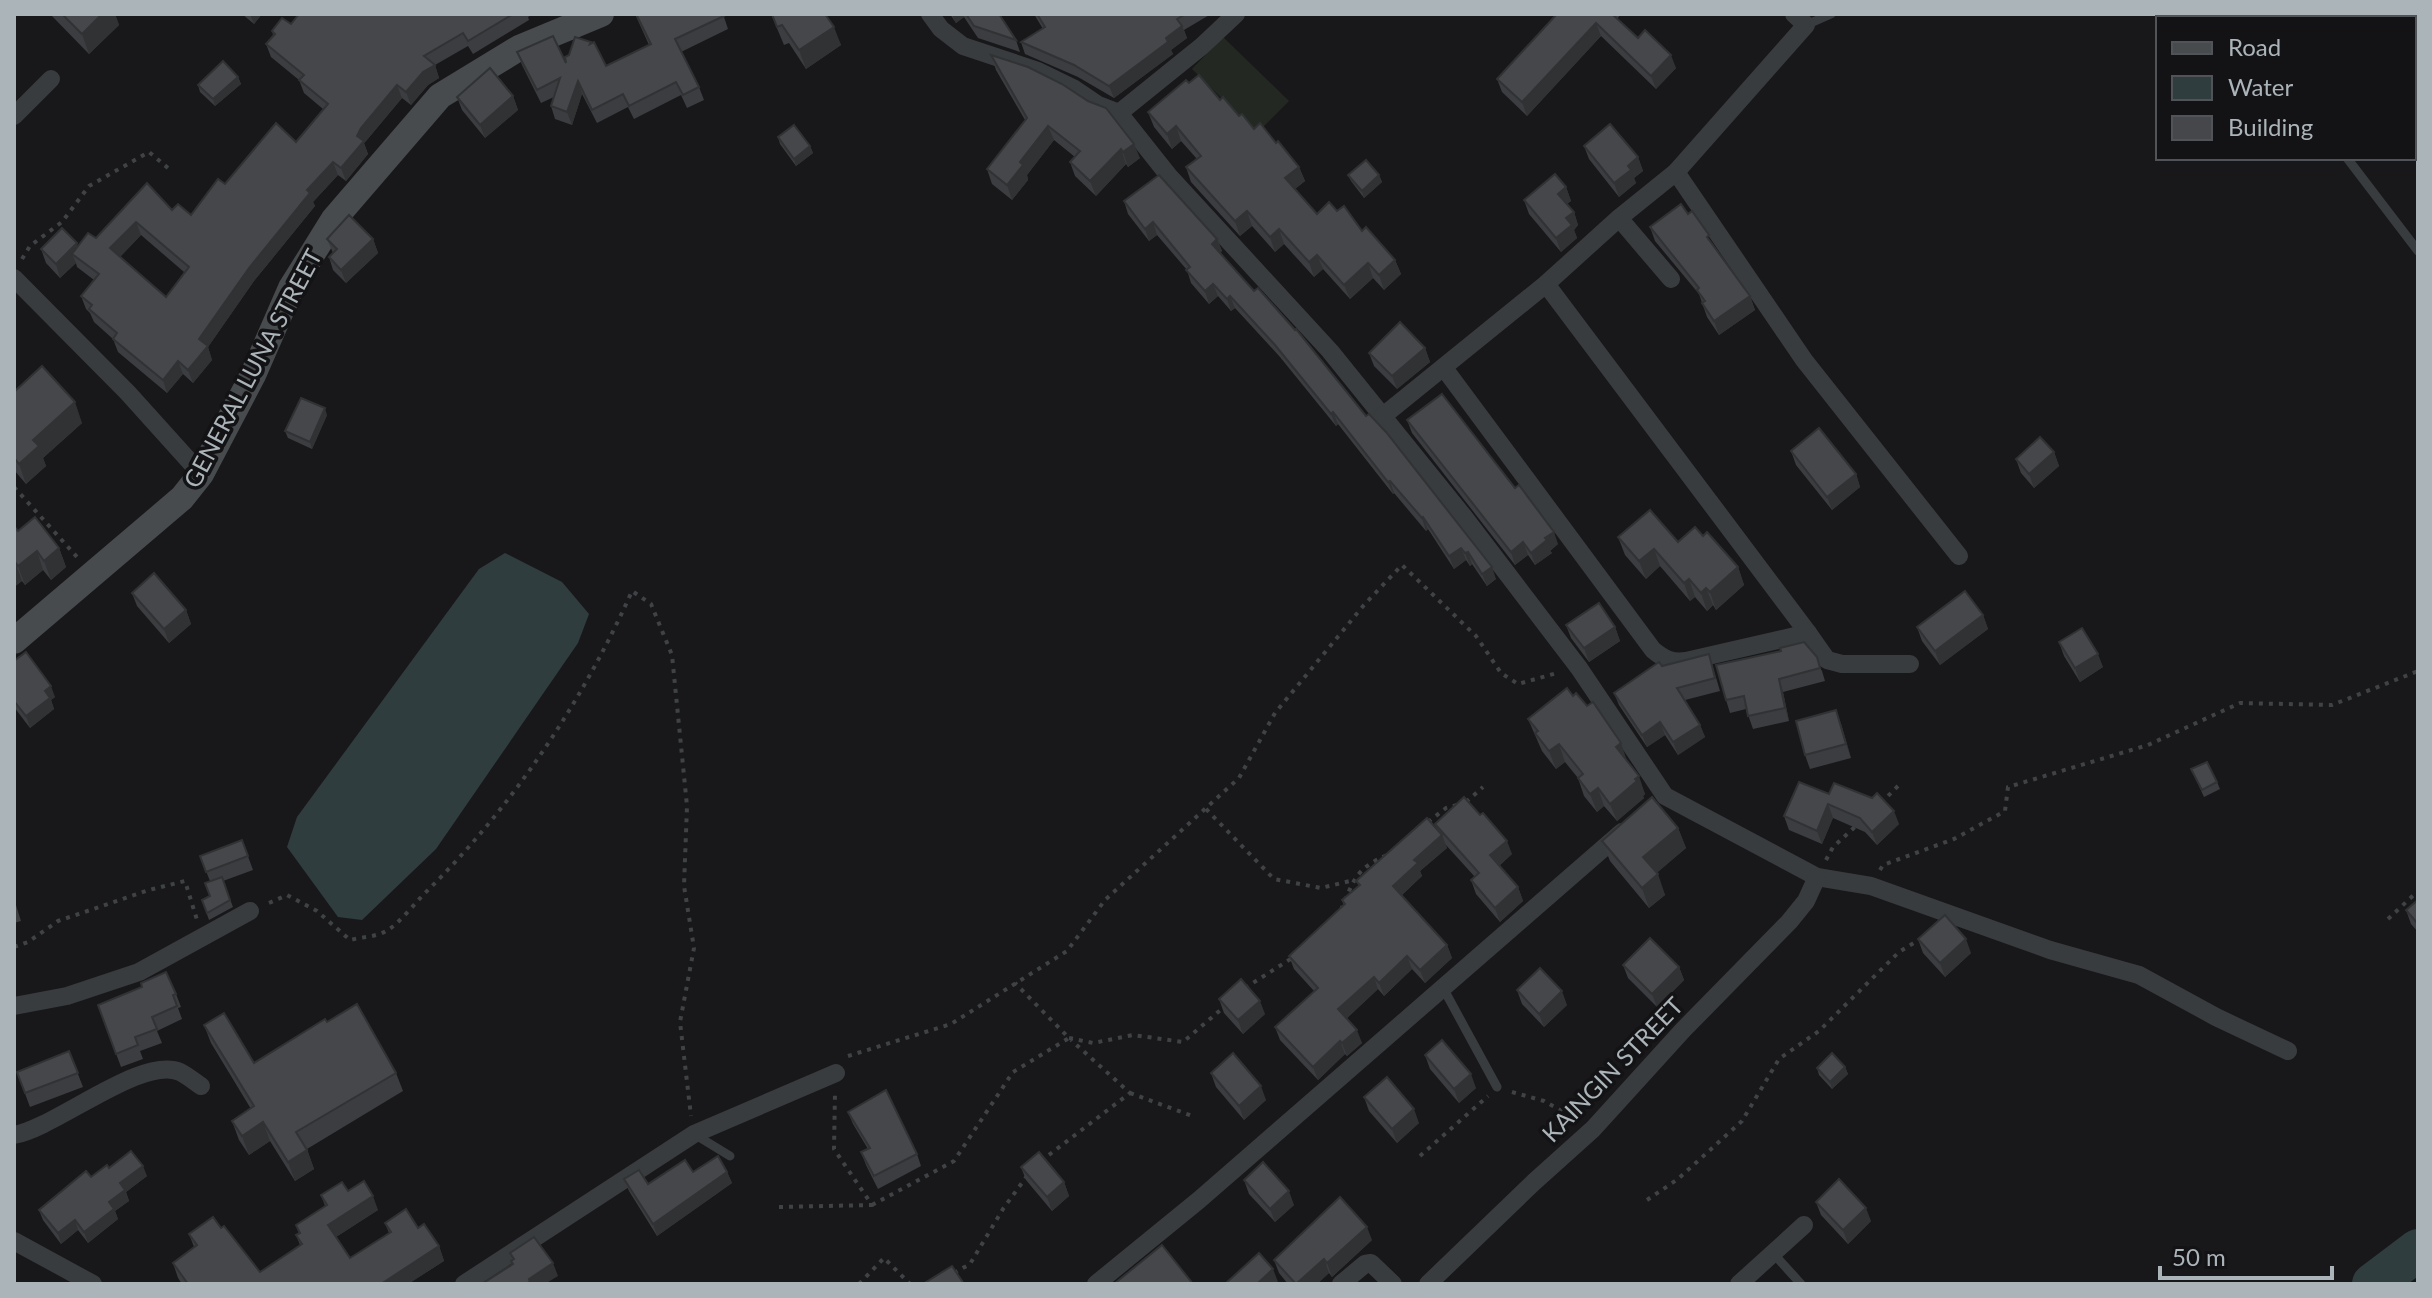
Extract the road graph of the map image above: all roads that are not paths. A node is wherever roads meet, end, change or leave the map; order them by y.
1 (930, 14) edge
2 (1236, 14) edge
3 (1831, 14) edge
4 (588, 16) edge
5 (1800, 20) edge
6 (51, 79) dead end
7 (1119, 113) junction
8 (14, 116) edge
9 (2349, 160) edge
10 (1676, 172) junction
11 (1619, 218) junction
12 (2418, 251) edge
13 (14, 278) edge
14 (1671, 279) dead end
15 (1546, 284) junction
16 (1444, 368) junction
17 (1383, 416) junction
18 (201, 474) junction
19 (1959, 556) dead end
20 (1808, 633) junction
21 (14, 641) edge
22 (1910, 664) dead end
23 (1632, 824) edge
24 (1817, 877) junction
25 (250, 911) road end
26 (1442, 986) junction
27 (14, 1006) edge
28 (2288, 1051) dead end
29 (836, 1073) road end
30 (201, 1086) dead end
31 (1497, 1087) road end
32 (694, 1134) junction
33 (14, 1135) edge
34 (730, 1156) dead end
35 (1804, 1225) dead end
36 (14, 1241) edge
37 (1772, 1252) junction
38 (93, 1284) edge
39 (464, 1284) edge
40 (1096, 1284) edge
41 (1341, 1284) edge
42 (1393, 1284) edge
43 (1428, 1284) edge
44 (1739, 1284) edge
45 (1801, 1284) edge

1 - 7 street
2 - 7 street
3 - 5 lane
4 - 18 street, GENERAL LUNA STREET
5 - 10 street
6 - 8 street
7 - 17 street
9 - 12 lane
10 - 11 street
10 - 19 street
11 - 14 street
11 - 15 street
13 - 18 street
15 - 16 street
15 - 20 street
16 - 17 street
16 - 20 street
17 - 24 street
18 - 21 street, GENERAL LUNA STREET
20 - 22 street
23 - 26 street
24 - 28 street
24 - 43 street, KAINGIN STREET
25 - 27 street
26 - 31 lane
26 - 40 street
29 - 32 street
30 - 33 street
32 - 34 lane
32 - 39 street
35 - 37 street
36 - 38 street
37 - 44 street
37 - 45 lane
41 - 42 street

